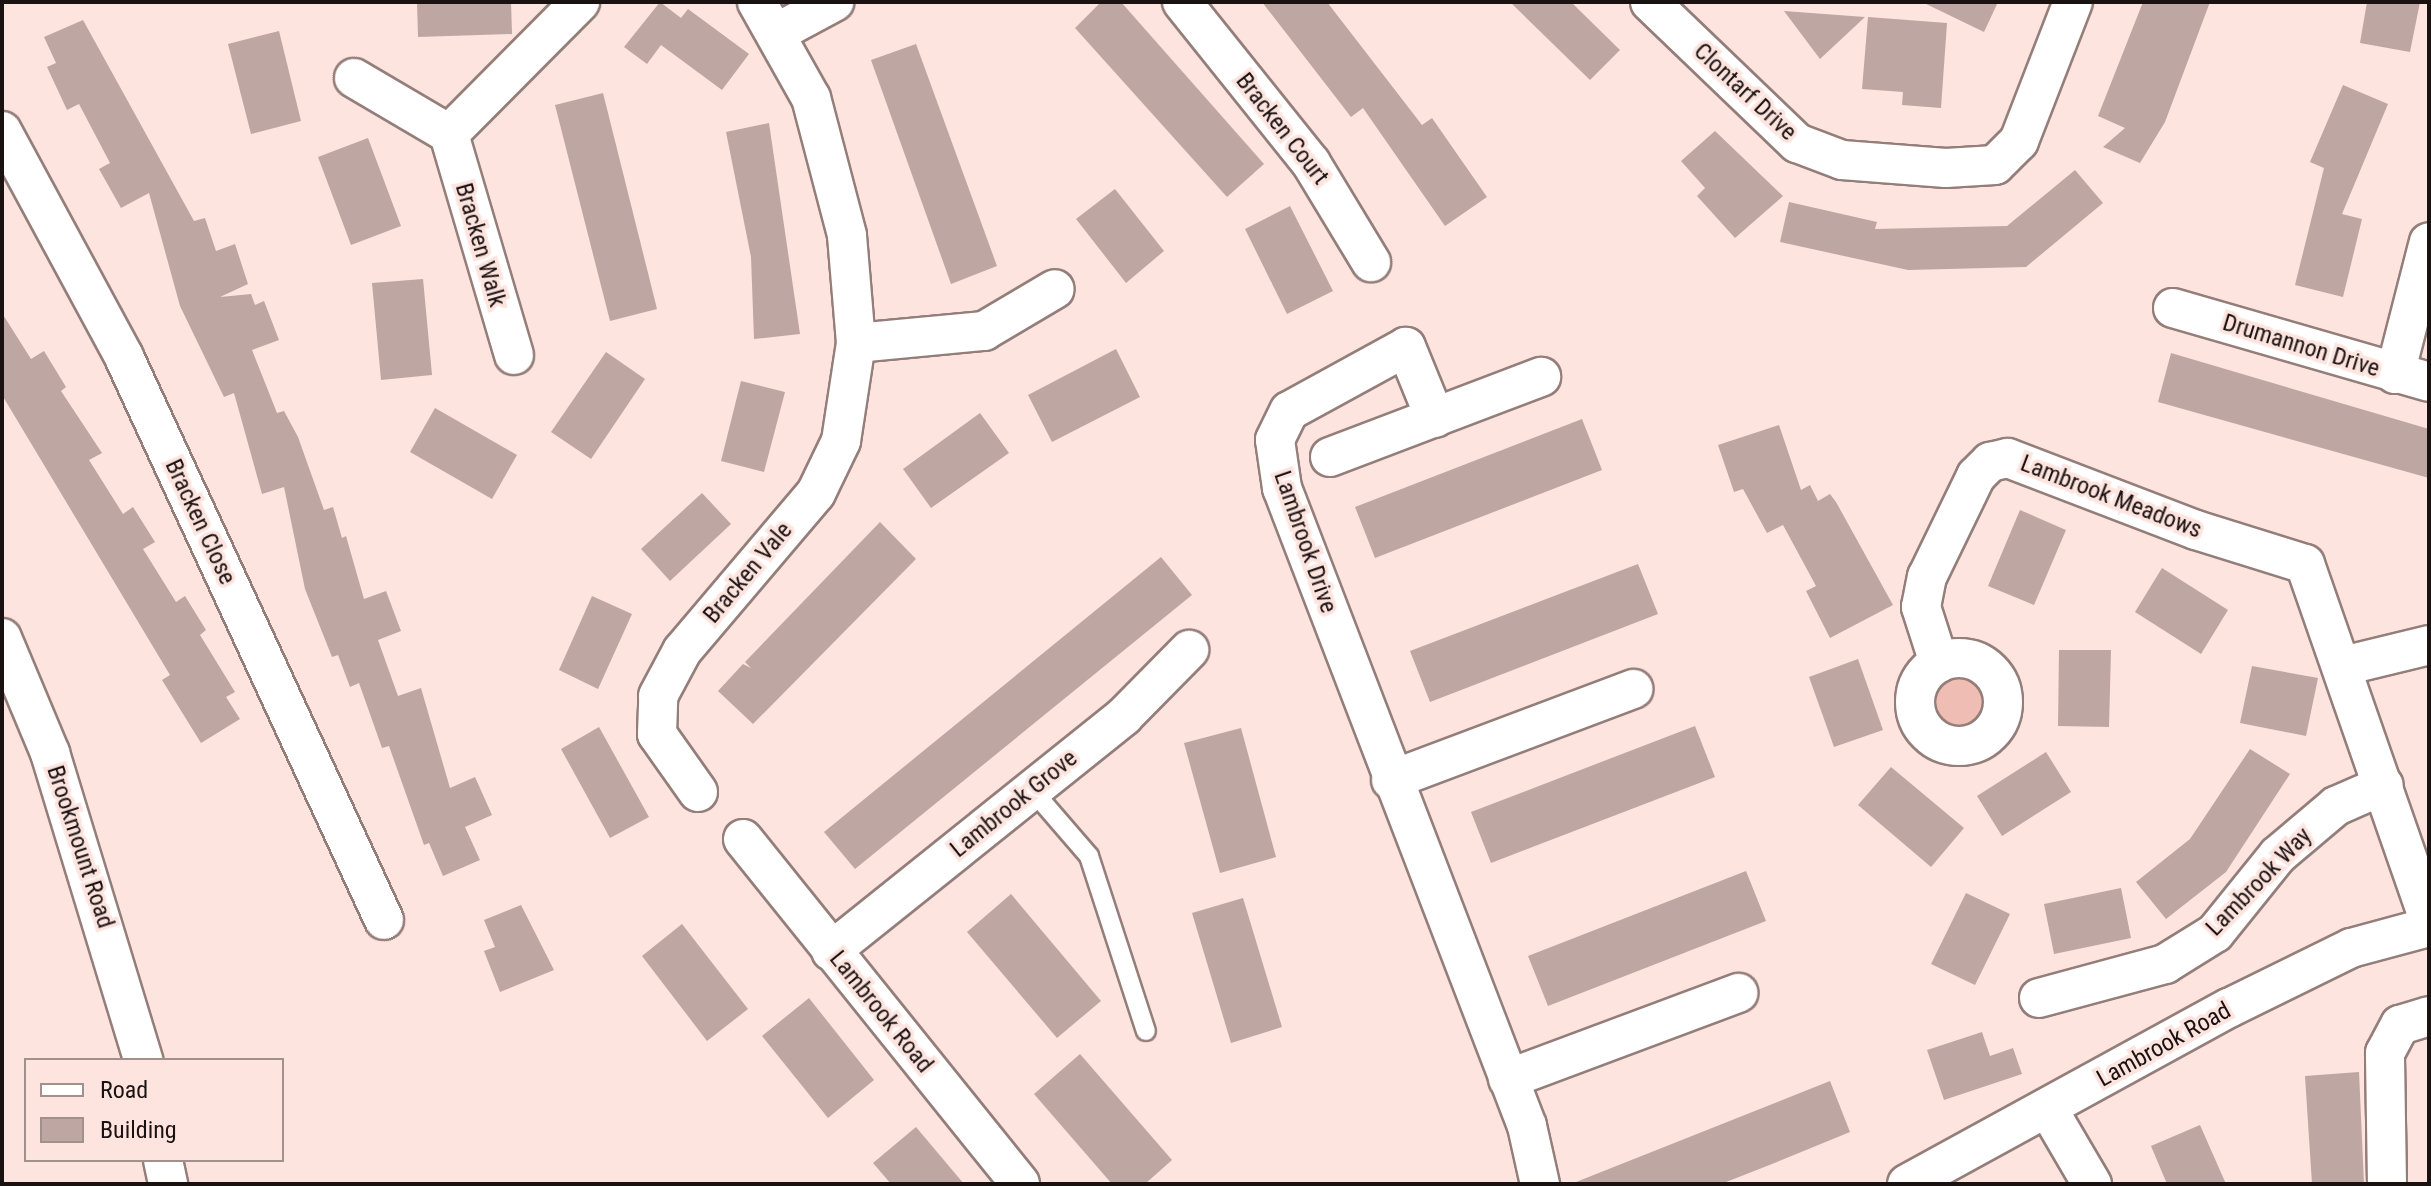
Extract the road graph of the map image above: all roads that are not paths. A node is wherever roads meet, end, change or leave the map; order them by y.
1 (580, 2) edge
2 (834, 2) edge
3 (1182, 2) edge
4 (1650, 2) edge
5 (2073, 2) edge
6 (768, 17) edge
7 (354, 78) dead end
8 (2, 131) edge
9 (449, 134) junction
10 (2429, 242) edge
11 (1371, 262) dead end
12 (1055, 289) dead end
13 (2173, 308) dead end
14 (856, 343) junction
15 (514, 355) dead end
16 (1541, 377) dead end
17 (2412, 378) edge
18 (1435, 418) junction
19 (1330, 457) dead end
20 (2, 638) edge
21 (2429, 645) edge
22 (1189, 650) dead end
23 (1939, 663) dead end
24 (2343, 666) junction
25 (1633, 689) dead end
26 (1391, 780) junction
27 (2384, 785) junction
28 (1032, 790) junction
29 (698, 792) dead end
30 (743, 839) dead end
31 (384, 920) dead end
32 (2429, 924) edge
33 (831, 951) junction
34 (1738, 993) dead end
35 (2039, 998) dead end
36 (2429, 1016) edge
37 (1146, 1031) dead end
38 (142, 1058) edge
39 (1508, 1079) junction
40 (2048, 1109) junction
41 (163, 1162) edge
42 (168, 1184) edge
43 (1020, 1184) edge
44 (1540, 1184) edge
45 (1907, 1184) edge
46 (2092, 1184) edge
47 (2387, 1184) edge

1 - 9 street
2 - 6 street
3 - 11 street, Bracken Court
4 - 5 street, Clontarf Drive
6 - 14 street, Bracken Vale
7 - 9 street
8 - 31 street, Bracken Close
9 - 15 street, Bracken Walk
10 - 17 street
12 - 14 street
13 - 17 street, Drumannon Drive
14 - 29 street, Bracken Vale
16 - 18 street
18 - 19 street
18 - 26 street, Lambrook Drive
20 - 38 street, Brookmount Road
21 - 24 street
22 - 28 street, Lambrook Grove
23 - 24 street, Lambrook Meadows
24 - 27 street
25 - 26 street
26 - 39 street, Lambrook Drive
27 - 32 street
27 - 35 street, Lambrook Way
28 - 33 street, Lambrook Grove
28 - 37 lane
30 - 33 street, Lambrook Road
32 - 40 street, Lambrook Road
33 - 43 street, Lambrook Road
34 - 39 street
36 - 47 street
39 - 44 street, Lambrook Drive
40 - 45 street, Lambrook Road
40 - 46 street
41 - 42 street

